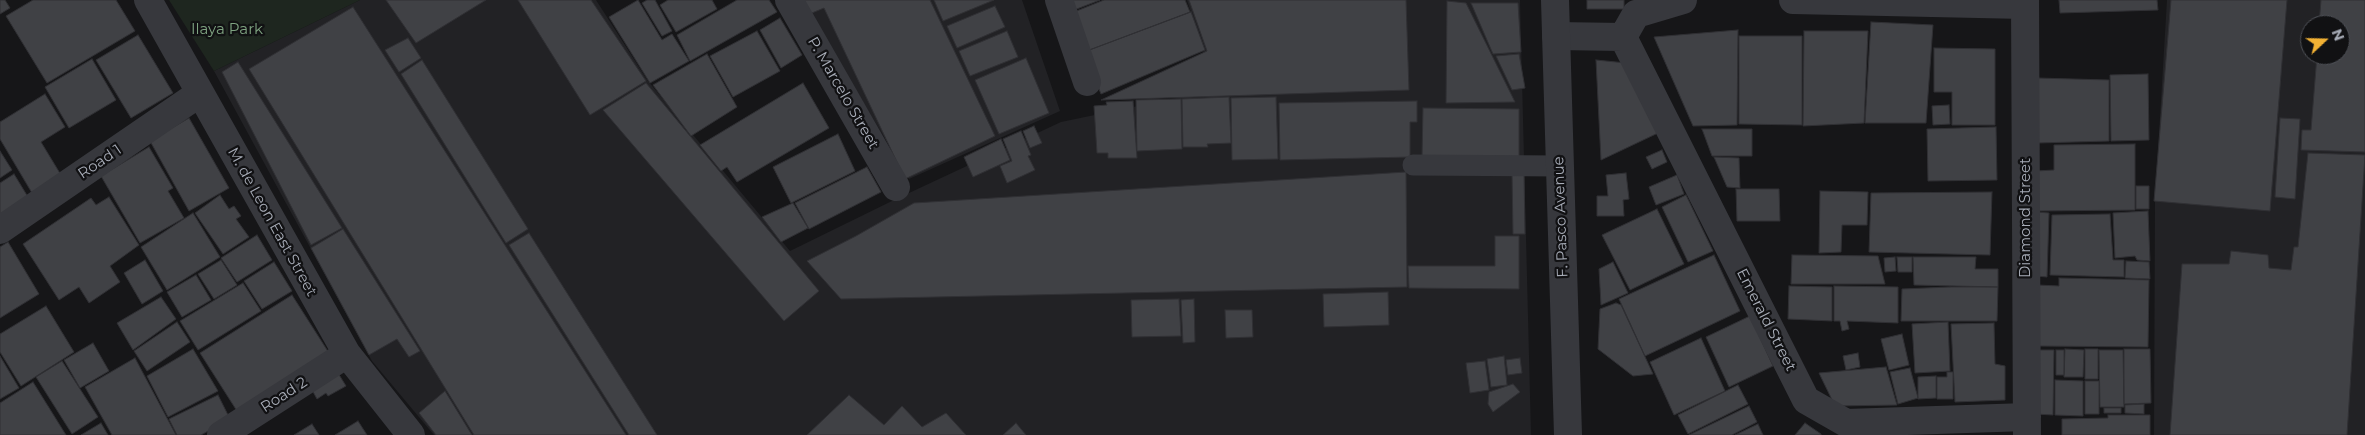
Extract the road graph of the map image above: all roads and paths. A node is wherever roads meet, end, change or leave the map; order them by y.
1 (148, 0) edge
2 (789, 0) edge
3 (1059, 0) edge
4 (1555, 0) edge
5 (1683, 0) edge
6 (1793, 0) edge
7 (2025, 3) edge
8 (1556, 36) junction
9 (1624, 37) junction
10 (1087, 82) dead end
11 (200, 94) junction
12 (1413, 165) dead end
13 (1560, 166) junction
14 (896, 187) dead end
15 (0, 230) edge
16 (346, 354) junction
17 (2027, 426) edge
18 (221, 435) edge
19 (411, 435) edge
20 (1568, 435) edge

1 - 11 street, M. de Leon East Street
2 - 14 street, P. Marcelo Street
3 - 10 street
4 - 8 street, F. Pasco Avenue
5 - 9 street
6 - 7 street
7 - 17 street, Diamond Street
8 - 9 street
8 - 13 street, F. Pasco Avenue
9 - 17 street, Emerald Street
11 - 15 street, Road 1
11 - 16 street, M. de Leon East Street
12 - 13 lane
13 - 20 street, F. Pasco Avenue
16 - 18 street, Road 2
16 - 19 street, M. de Leon East Street

